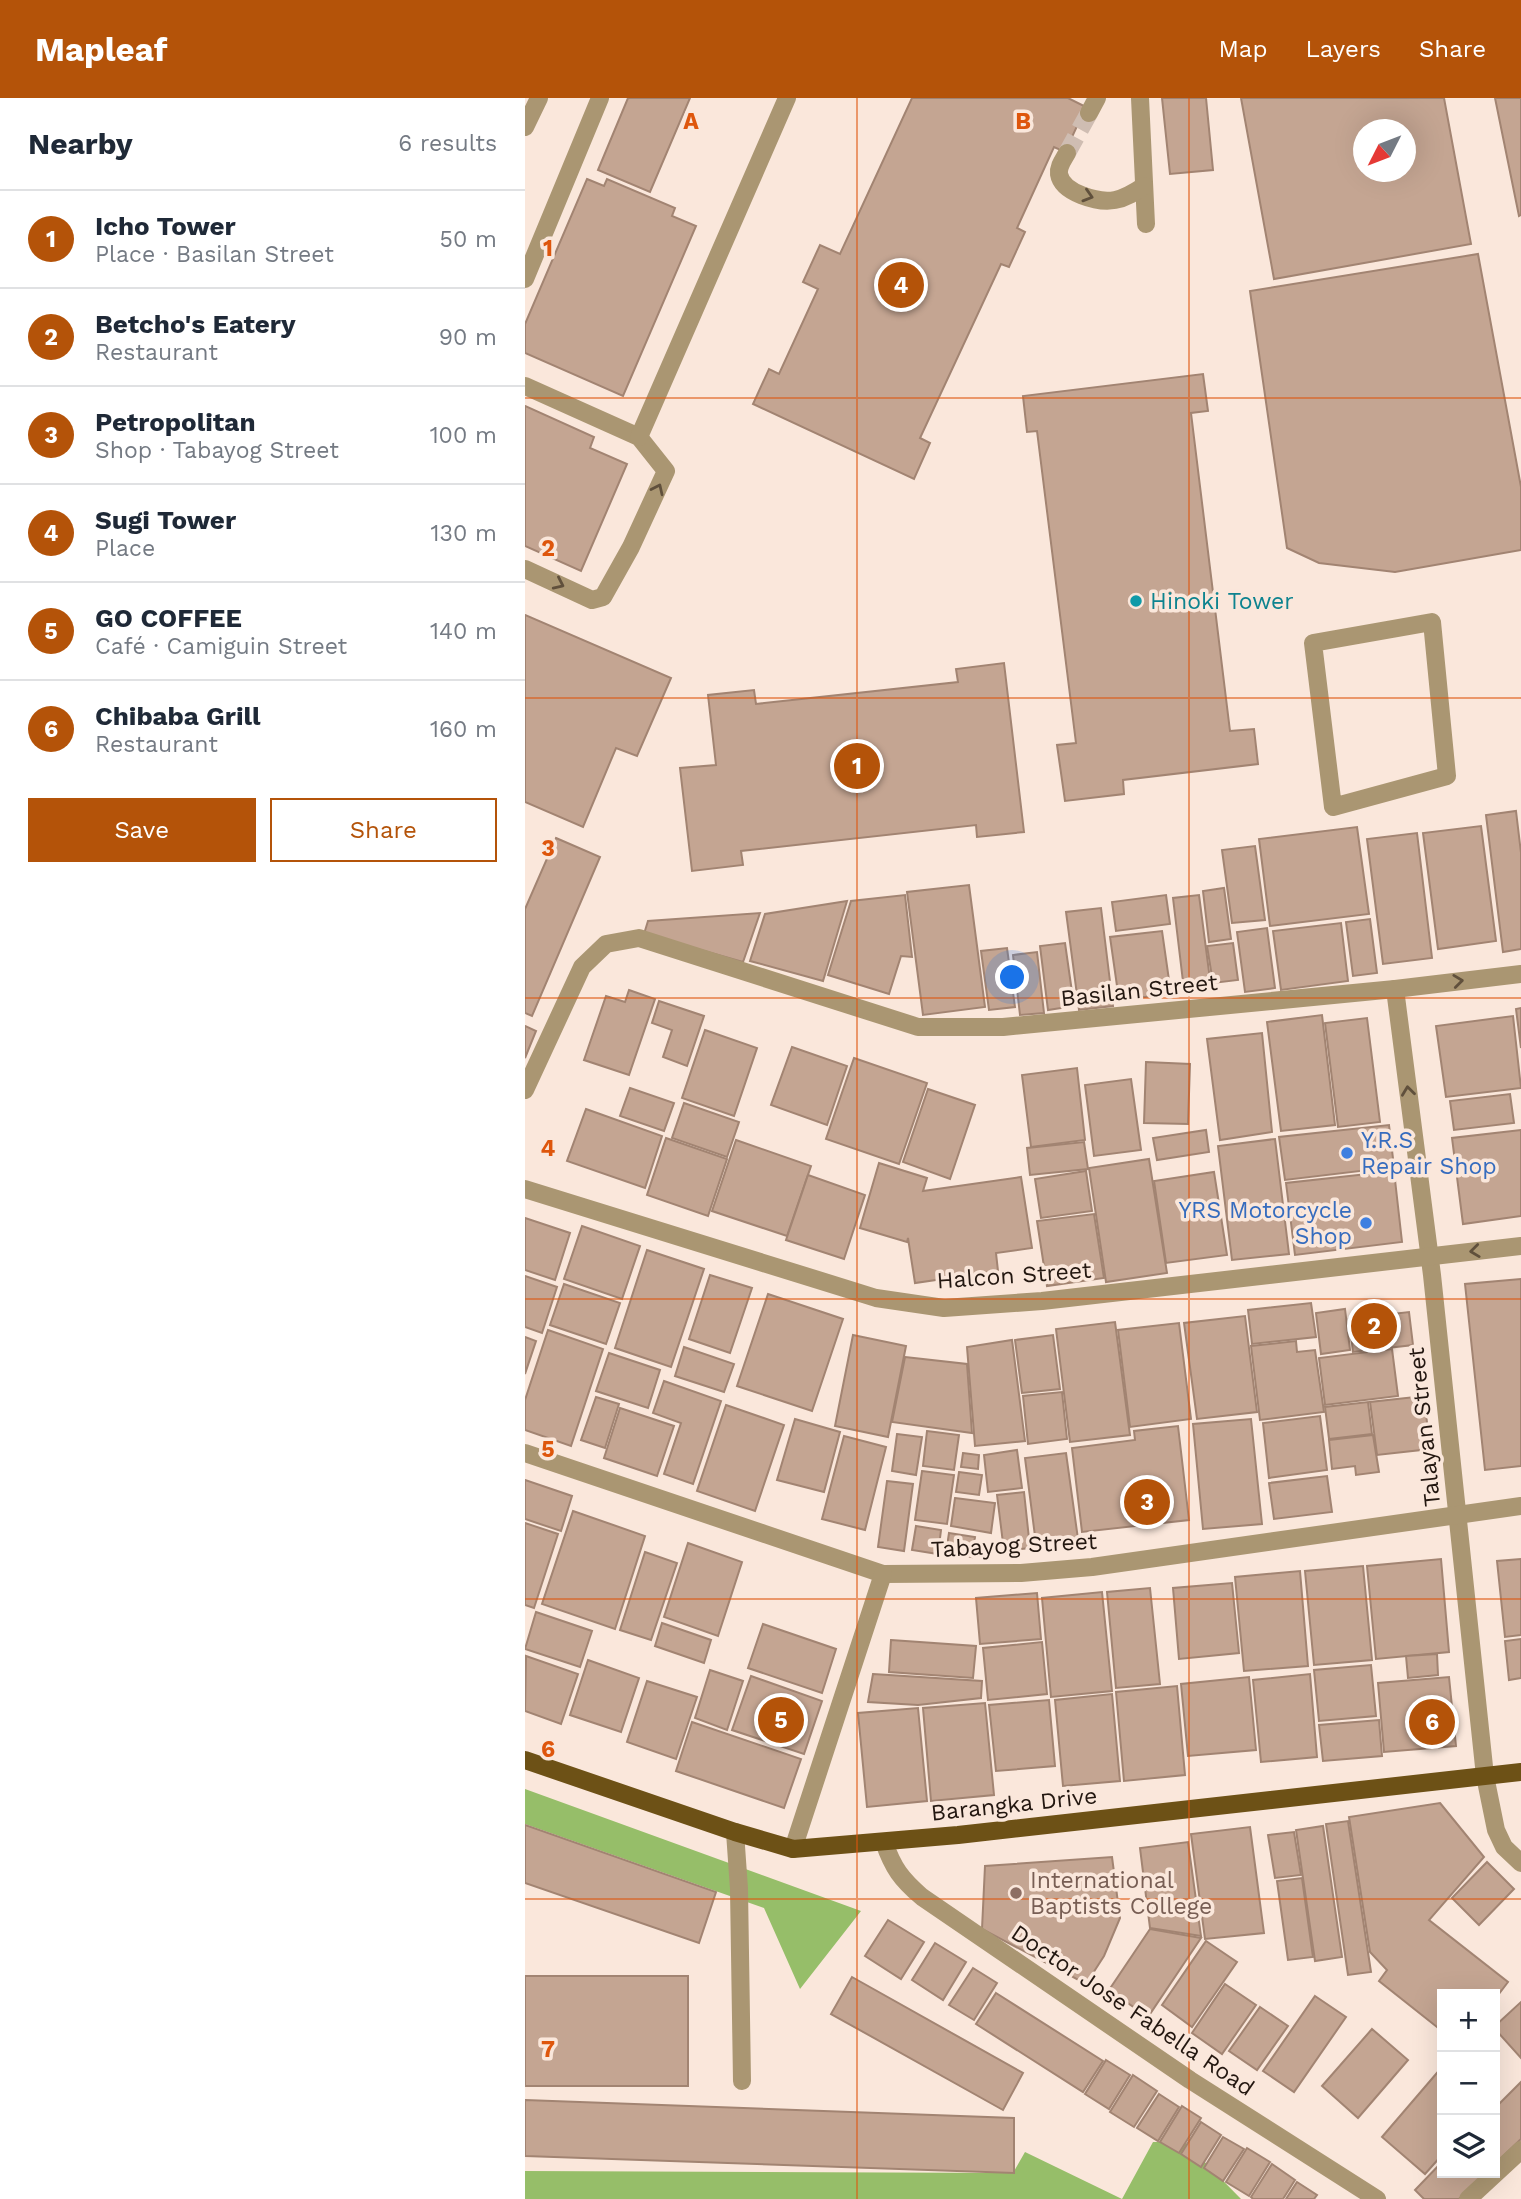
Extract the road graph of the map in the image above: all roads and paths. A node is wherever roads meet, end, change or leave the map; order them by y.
1 (539, 98) edge
2 (600, 98) edge
3 (787, 98) edge
4 (1140, 98) edge
5 (525, 127) edge
6 (1067, 153) tunnel mouth
7 (1144, 186) junction
8 (1146, 224) dead end
9 (525, 279) edge
10 (525, 386) edge
11 (639, 437) junction
12 (525, 569) edge
13 (1447, 776) joint
14 (1521, 974) edge
15 (1395, 989) junction
16 (525, 1090) edge
17 (525, 1189) edge
18 (1521, 1246) edge
19 (1429, 1256) junction
20 (525, 1453) edge
21 (1521, 1506) edge
22 (1458, 1514) junction
23 (883, 1574) junction
24 (525, 1760) edge
25 (1521, 1772) edge
26 (1485, 1776) junction
27 (735, 1832) junction
28 (884, 1842) junction
29 (793, 1849) junction
30 (1521, 1863) edge
31 (742, 2081) dead end
32 (1521, 2150) edge
33 (1377, 2199) edge
34 (1468, 2199) edge

1 - 5 street
2 - 9 street
3 - 11 street
4 - 7 street
6 -> 7 street
7 - 8 street
10 - 11 street
12 -> 11 street
13 - 13 street
15 -> 14 street, Basilan Street
15 - 16 street, Basilan Street
19 -> 15 street, Talayan Street
17 - 19 street, Halcon Street
18 -> 19 street, Halcon Street
19 - 22 street, Talayan Street
20 - 23 street, Tabayog Street
21 - 22 street, Tabayog Street
22 - 23 street, Tabayog Street
22 - 26 street, Talayan Street
23 - 29 street
24 - 27 main road, Barangka Drive
25 - 26 main road, Barangka Drive
26 - 28 main road, Barangka Drive
26 - 30 street, Talayan Street
27 - 29 main road, Barangka Drive
27 - 31 street
28 - 29 main road, Barangka Drive
28 - 33 street, Doctor Jose Fabella Road
32 - 34 street

